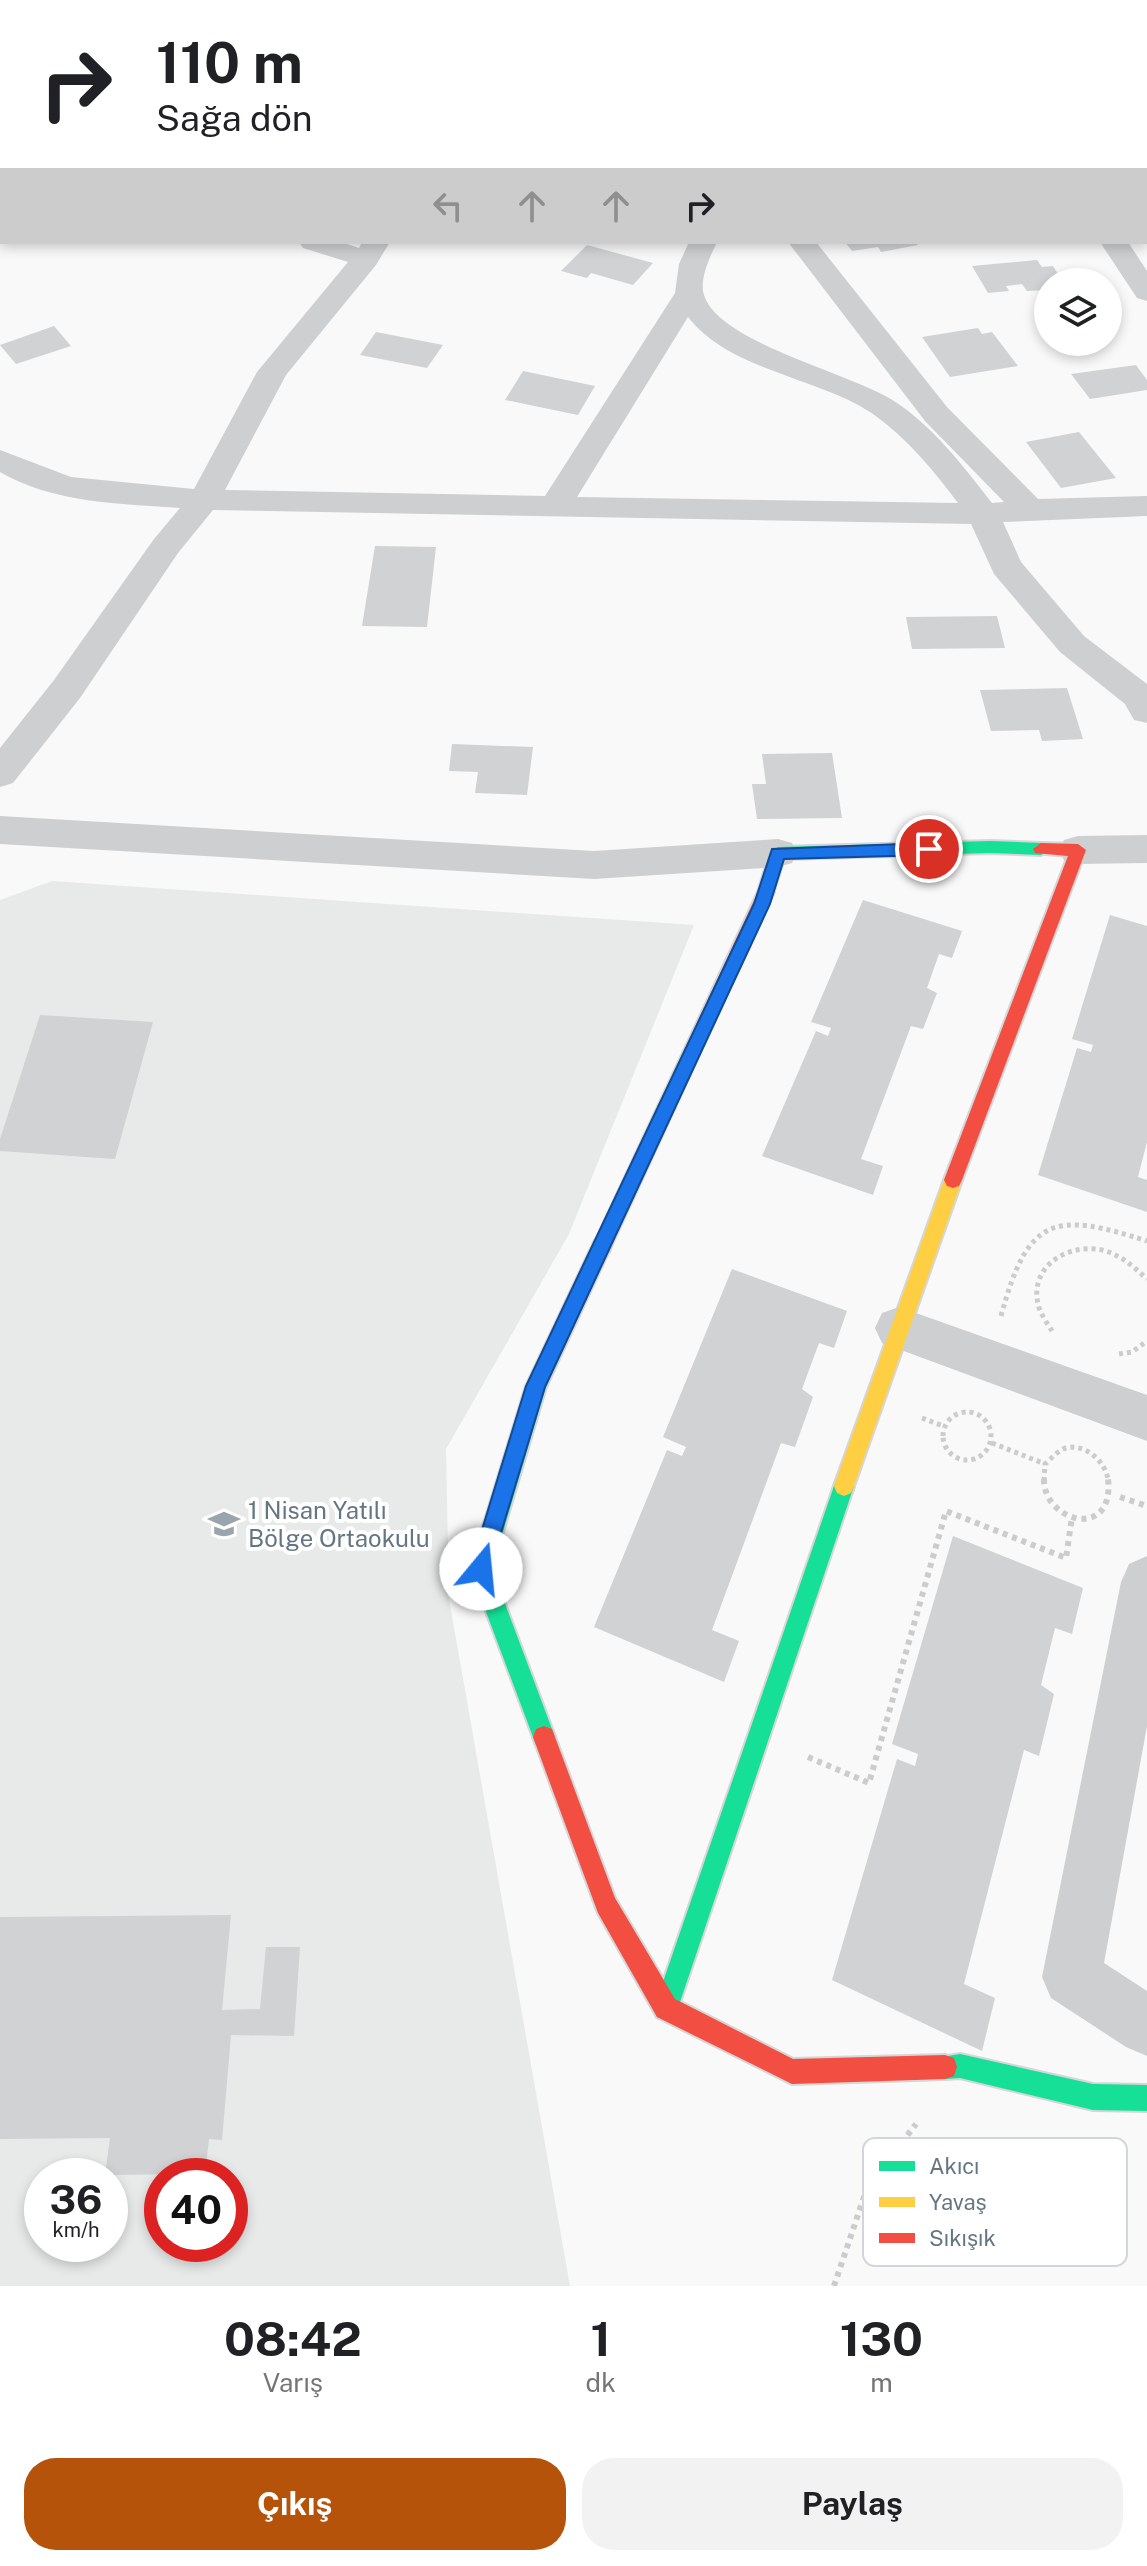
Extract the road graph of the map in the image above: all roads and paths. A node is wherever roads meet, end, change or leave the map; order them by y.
1 (328, 244) edge
2 (702, 244) edge
3 (804, 244) edge
4 (1115, 244) edge
5 (371, 250) edge
6 (1147, 292) edge
7 (689, 293) junction
8 (0, 459) edge
9 (204, 500) junction
10 (1147, 506) edge
11 (554, 507) junction
12 (1030, 509) junction
13 (983, 514) junction
14 (1147, 711) edge
15 (0, 774) edge
16 (0, 830) edge
17 (1147, 849) edge
18 (1078, 850) junction
19 (778, 853) junction
20 (1147, 1241) edge
21 (1147, 1279) edge
22 (899, 1328) junction
23 (1063, 1340) dead end
24 (1147, 1341) edge
25 (1112, 1356) dead end
26 (990, 1361) junction
27 (972, 1415) junction
28 (1147, 1418) edge
29 (992, 1443) junction
30 (1045, 1464) junction
31 (1117, 1474) dead end
32 (1121, 1486) dead end
33 (1120, 1497) junction
34 (1147, 1506) edge
35 (1116, 1507) dead end
36 (1108, 1515) dead end
37 (1072, 1517) junction
38 (1147, 1582) edge
39 (759, 1736) junction
40 (666, 2008) junction
41 (1147, 2026) edge
42 (960, 2066) junction
43 (1147, 2098) edge
44 (905, 2138) edge
45 (863, 2200) edge
46 (834, 2286) edge

1 - 5 street
2 - 7 street
3 - 12 street
4 - 6 street
5 - 9 street
7 - 11 street
7 - 13 street
8 - 9 street
9 - 11 street
9 - 15 street
10 - 12 street
11 - 13 street
12 - 13 street
13 - 14 street
16 - 19 street
17 - 18 street
18 - 19 street
18 - 22 street
19 - 40 street
20 - 26 path
21 - 23 path
22 - 26 street
22 - 39 street
24 - 25 path
26 - 27 path
26 - 28 street
27 - 29 path
27 - 29 path
29 - 30 path
30 - 31 path
30 - 37 path
32 - 33 path
33 - 34 path
33 - 35 path
36 - 37 path
37 - 39 path
38 - 41 street
39 - 40 street
40 - 42 street
42 - 43 street
42 - 44 path
45 - 46 path

